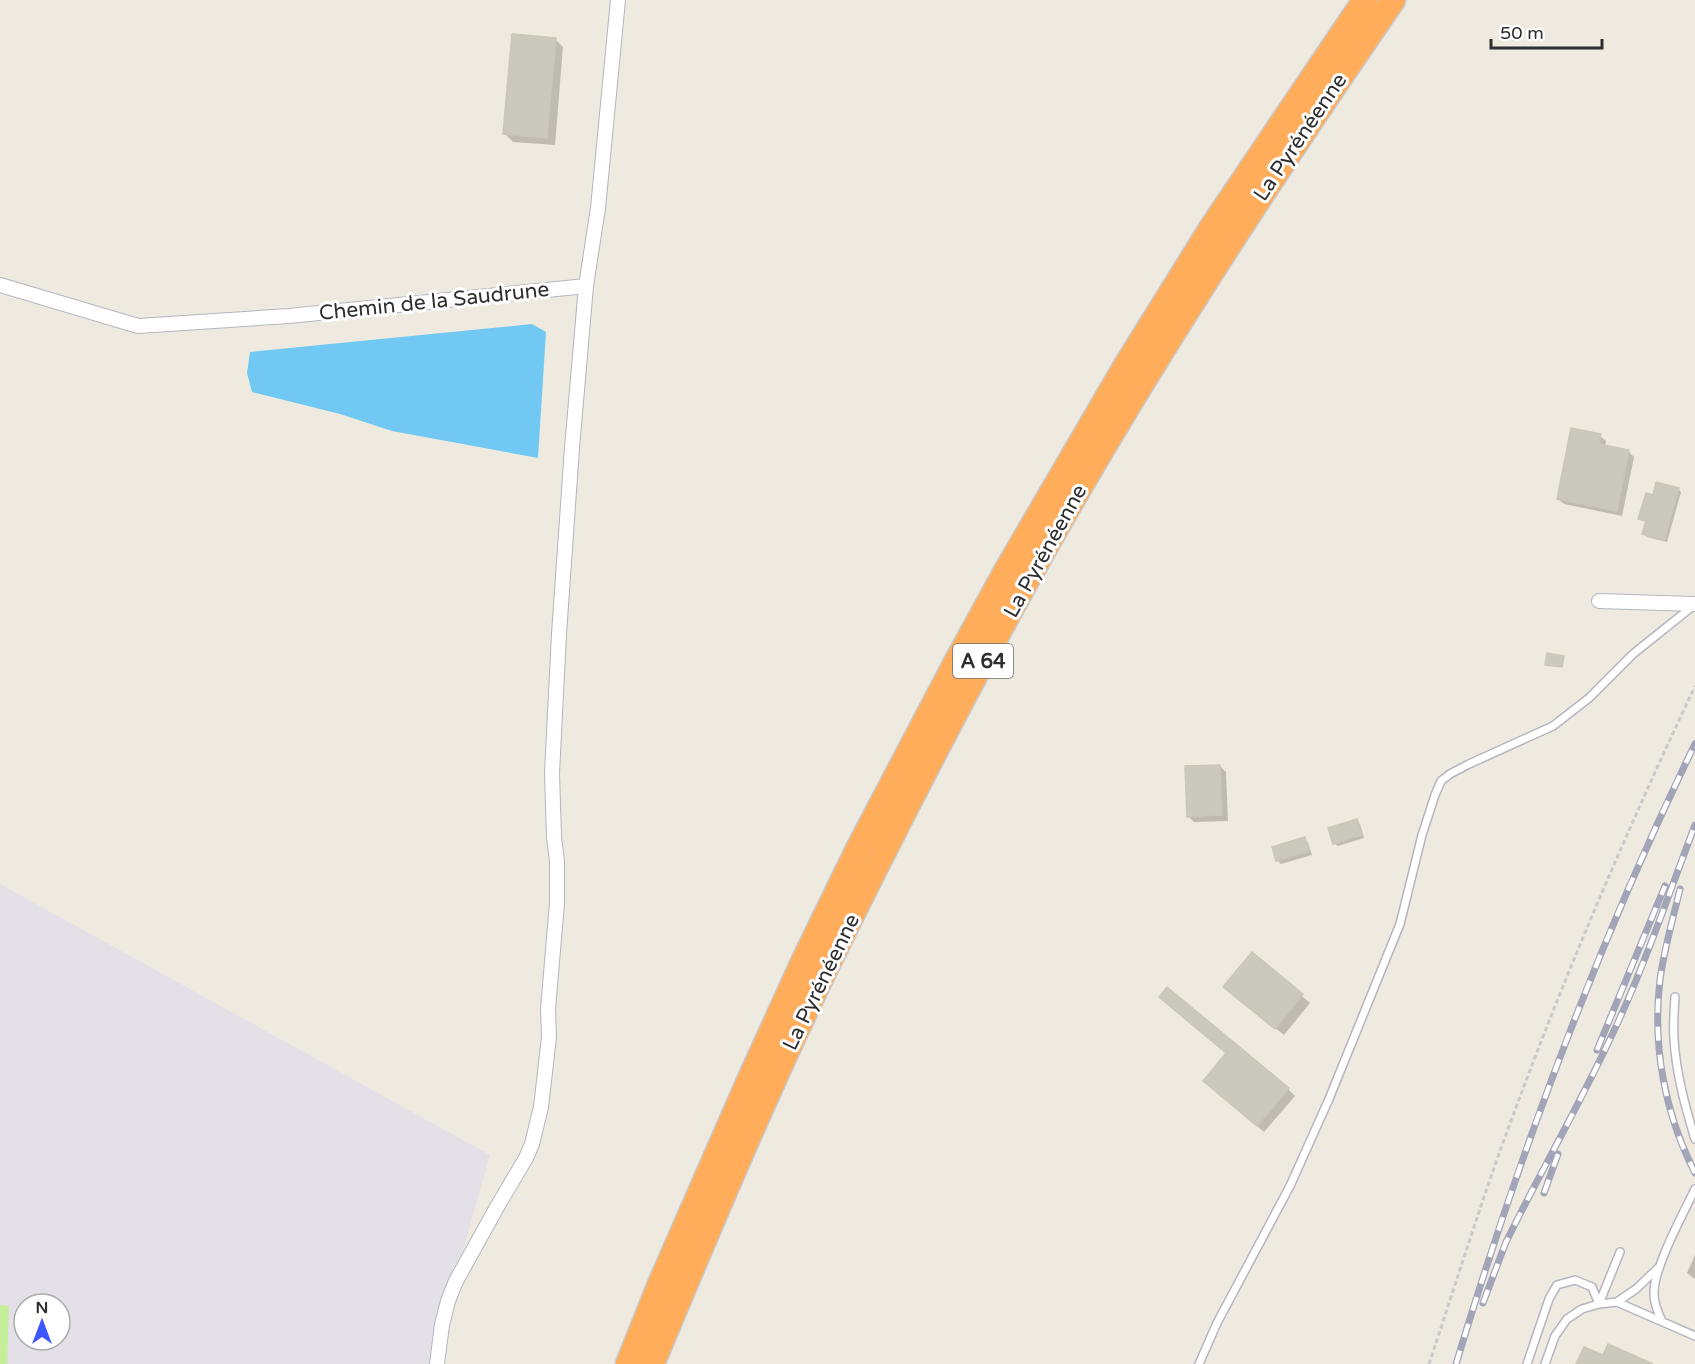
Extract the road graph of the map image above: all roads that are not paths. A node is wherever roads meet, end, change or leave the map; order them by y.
1 (618, 0) edge
2 (1365, 0) edge
3 (1393, 0) edge
4 (0, 285) edge
5 (586, 285) junction
6 (1599, 601) dead end
7 (1695, 604) edge
8 (1675, 997) dead end
9 (1695, 1139) edge
10 (1695, 1190) edge
11 (1620, 1252) dead end
12 (1658, 1268) junction
13 (1617, 1302) junction
14 (1599, 1304) junction
15 (1662, 1322) junction
16 (1695, 1336) edge
17 (437, 1364) edge
18 (628, 1364) edge
19 (652, 1364) edge
20 (1199, 1364) edge
21 (1527, 1364) edge
22 (1545, 1364) edge

1 - 5 street
2 - 18 highway, La Pyrénéenne / A 64
3 - 19 highway, La Pyrénéenne / A 64
4 - 5 street, Chemin de la Saudrune
5 - 17 street
6 - 7 street
7 - 20 lane
8 - 9 lane
10 - 12 lane
11 - 14 lane
12 - 13 lane
12 - 15 lane
13 - 14 lane
13 - 15 lane
14 - 21 lane
14 - 22 lane
15 - 16 lane

